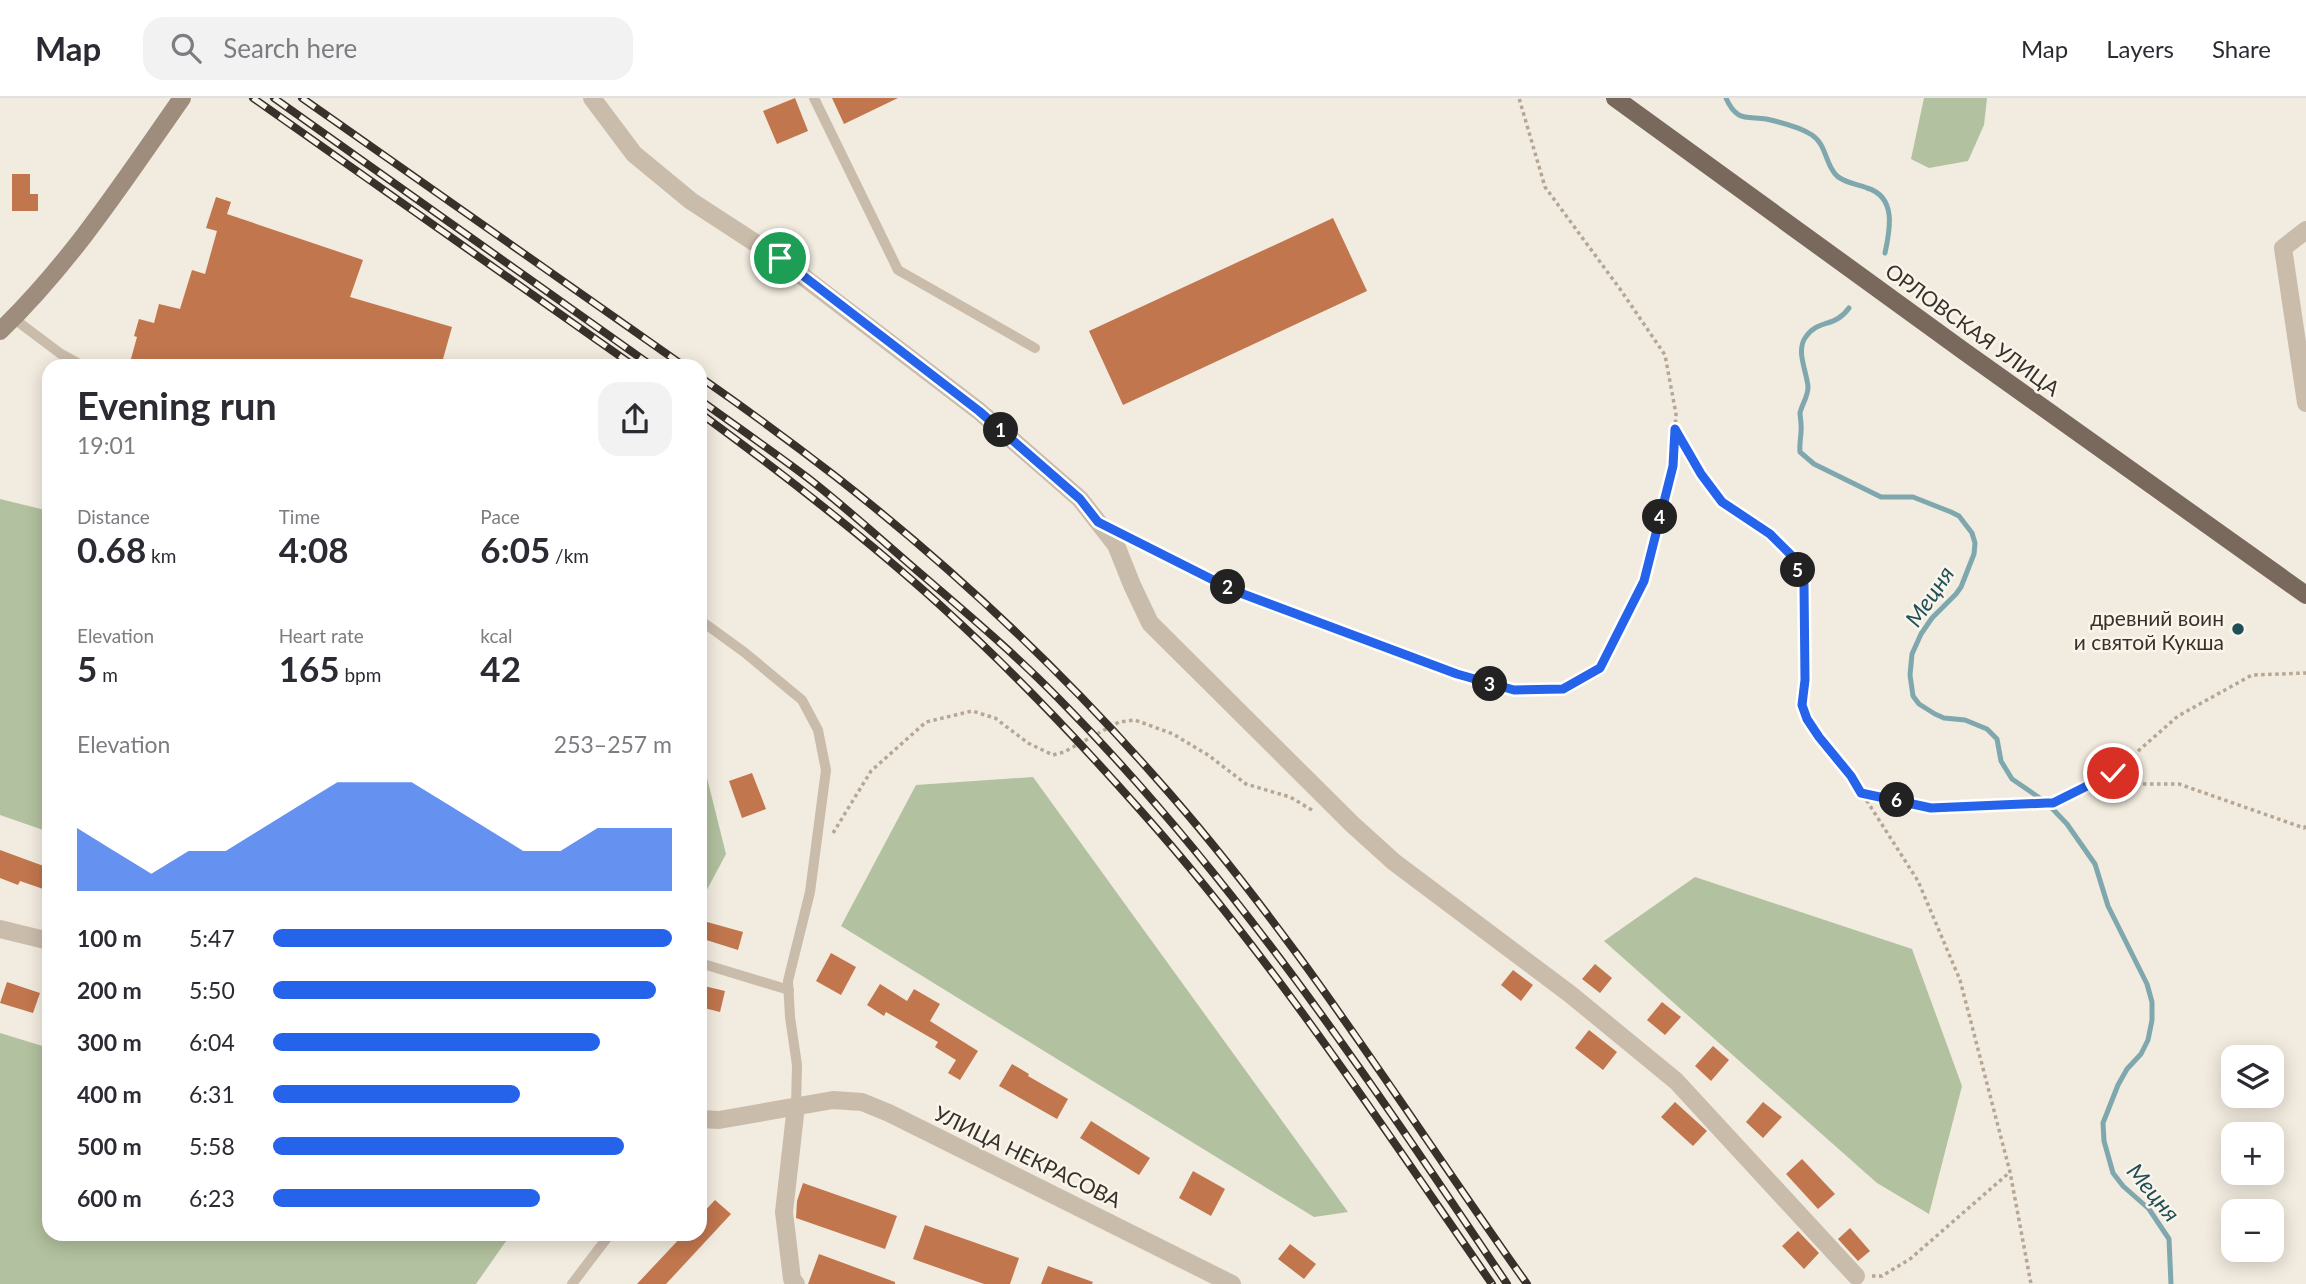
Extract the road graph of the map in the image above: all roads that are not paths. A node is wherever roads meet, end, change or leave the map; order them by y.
1 (182, 98) edge
2 (592, 98) edge
3 (814, 98) edge
4 (1615, 98) edge
5 (2306, 230) edge
6 (13, 318) junction
7 (0, 331) edge
8 (1035, 348) dead end
9 (69, 359) edge
10 (2306, 402) edge
11 (2306, 595) edge
12 (707, 625) edge
13 (0, 929) edge
14 (42, 939) edge
15 (707, 965) edge
16 (789, 990) junction
17 (793, 1107) junction
18 (707, 1119) edge
19 (605, 1241) edge
20 (1856, 1276) road end
21 (572, 1284) edge
22 (796, 1284) edge
23 (1232, 1284) edge

1 - 6 main road
2 - 20 street
3 - 8 lane
4 - 11 main road, ОРЛОВСКАЯ УЛИЦА
5 - 10 street
6 - 7 main road
6 - 9 lane
12 - 16 lane
13 - 14 street
15 - 16 lane
16 - 17 lane
17 - 18 street, УЛИЦА НЕКРАСОВА
17 - 22 street
17 - 23 street, УЛИЦА НЕКРАСОВА
19 - 21 lane

